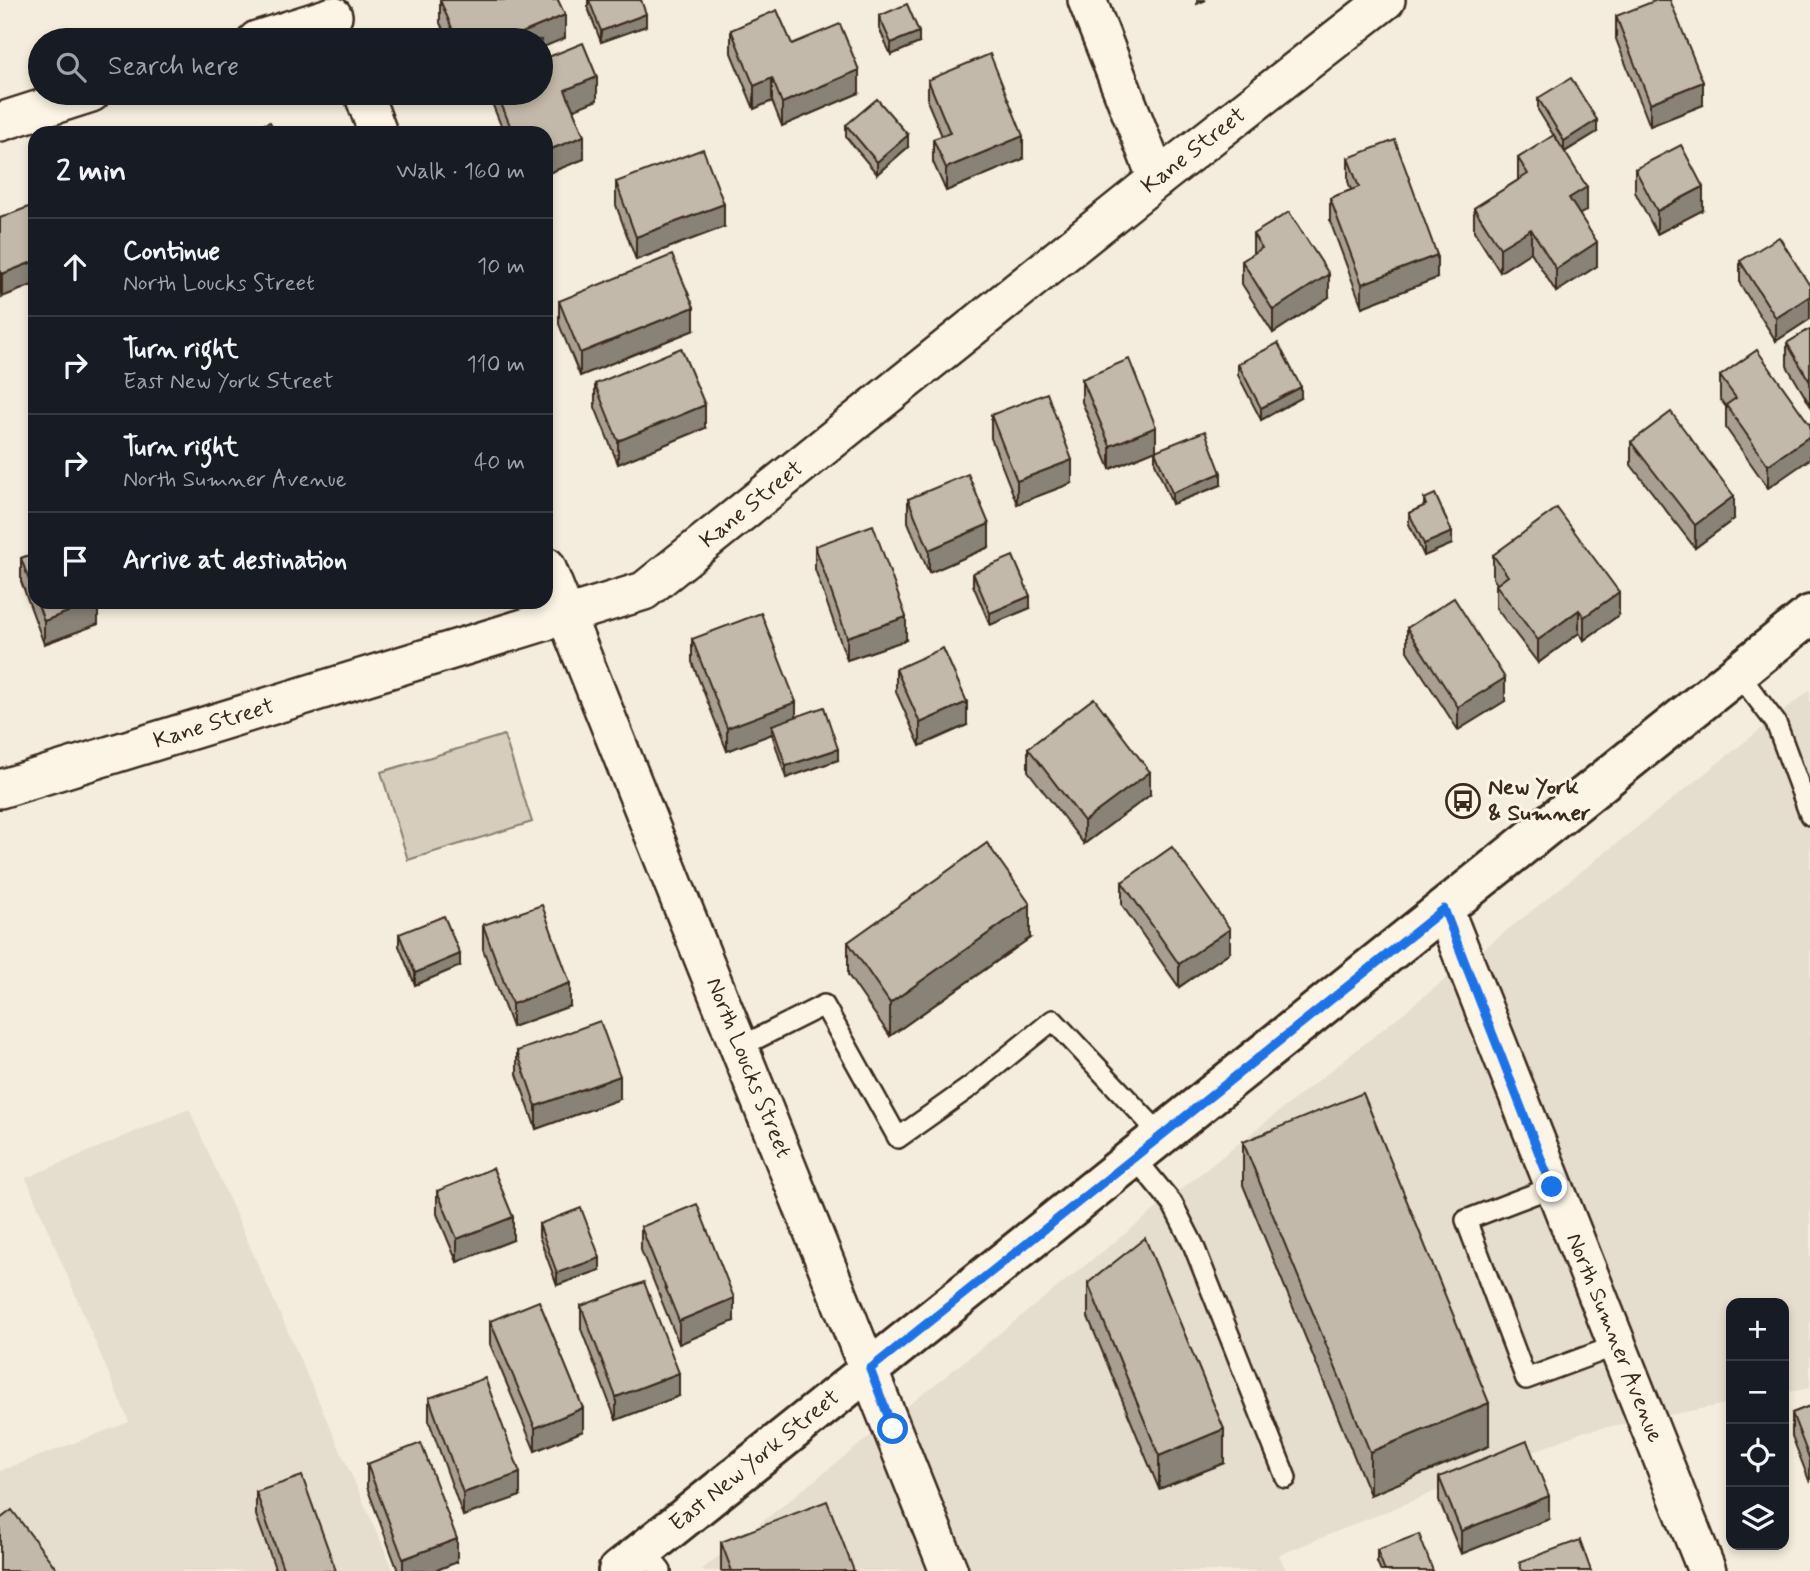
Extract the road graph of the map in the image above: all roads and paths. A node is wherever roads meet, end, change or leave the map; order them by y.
1 (1087, 0) edge
2 (1386, 0) edge
3 (334, 19) edge
4 (301, 28) edge
5 (53, 105) edge
6 (368, 105) edge
7 (0, 122) edge
8 (375, 126) edge
9 (1157, 179) junction
10 (553, 584) edge
11 (1810, 615) edge
12 (566, 617) junction
13 (1737, 672) junction
14 (0, 789) edge
15 (1810, 815) edge
16 (1444, 909) junction
17 (740, 1047) junction
18 (1148, 1146) junction
19 (1552, 1187) junction
20 (1618, 1345) junction
21 (870, 1369) junction
22 (1286, 1478) dead end
23 (641, 1564) edge
24 (949, 1571) edge
25 (1707, 1571) edge

1 - 9 street
2 - 9 street, Kane Street
3 - 4 street
5 - 7 street
6 - 8 street
9 - 12 street, Kane Street
10 - 12 street, North Loucks Street
11 - 13 main road, East New York Street
12 - 14 street, Kane Street
12 - 17 street, North Loucks Street
13 - 15 lane
13 - 16 main road, East New York Street
16 - 18 main road, East New York Street
16 - 19 street, North Sumner Avenue
17 - 18 lane
17 - 21 street, North Loucks Street
18 - 21 main road, East New York Street
18 - 22 lane
19 - 20 street, North Sumner Avenue
19 - 20 lane
20 - 25 street, North Sumner Avenue
21 - 23 main road, East New York Street
21 - 24 street, North Loucks Street

